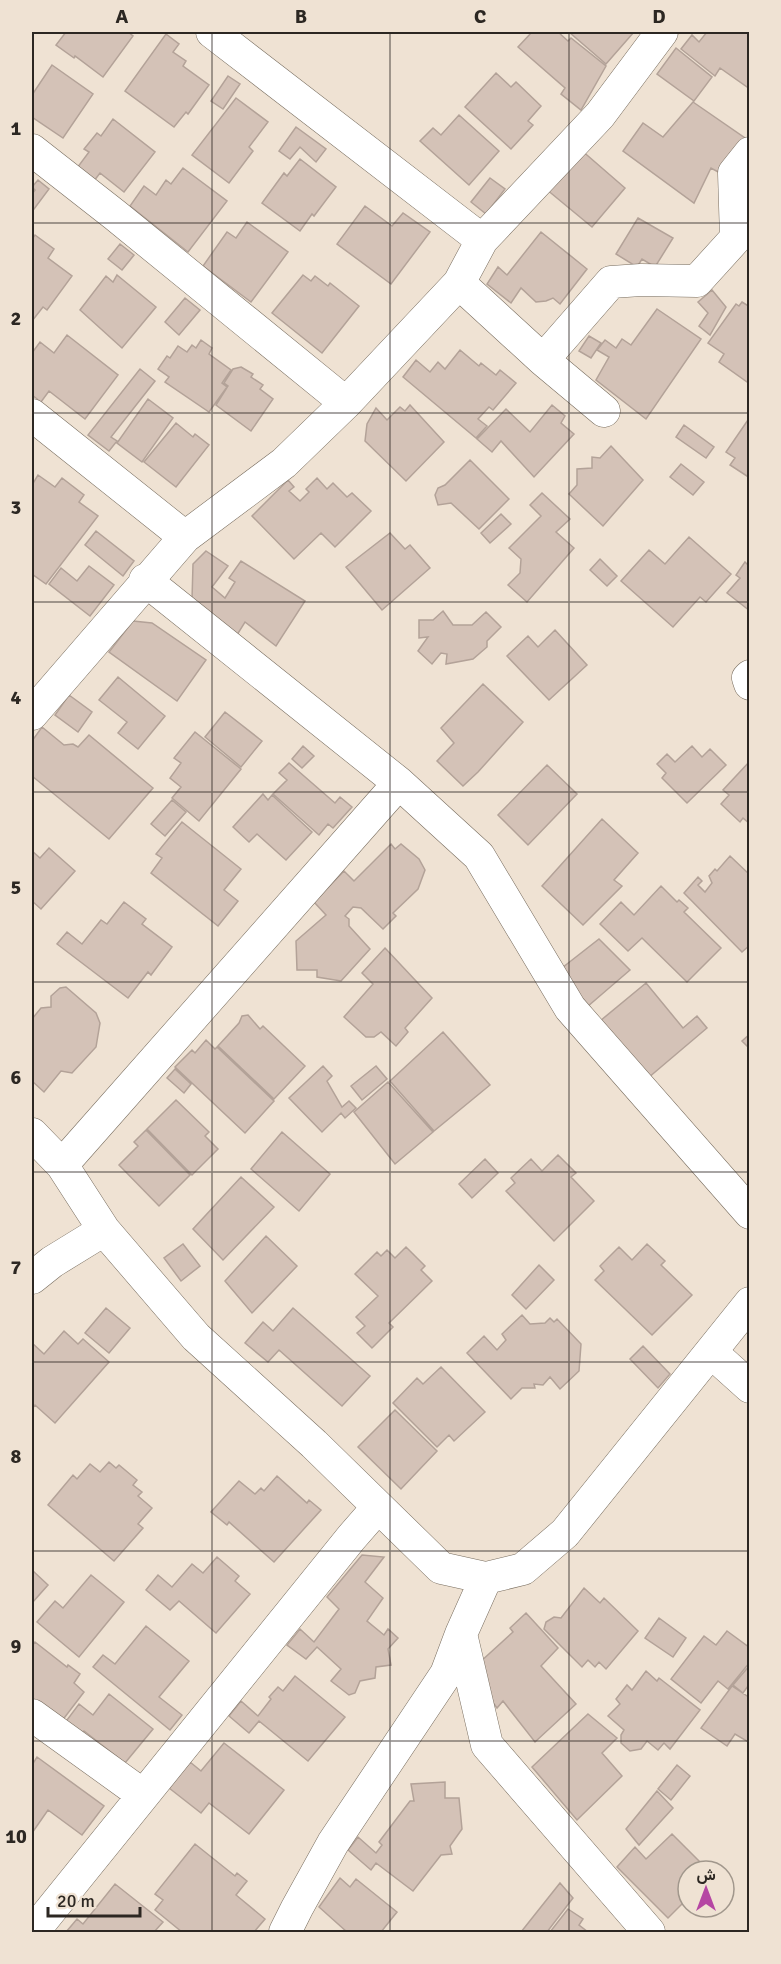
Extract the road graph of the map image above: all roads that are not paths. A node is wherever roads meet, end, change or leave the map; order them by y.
1 (212, 32) edge
2 (662, 32) edge
3 (32, 150) edge
4 (750, 153) edge
5 (482, 240) junction
6 (743, 242) edge
7 (459, 283) junction
8 (543, 360) junction
9 (346, 403) junction
10 (604, 411) dead end
11 (32, 415) edge
12 (185, 537) junction
13 (145, 580) junction
14 (750, 676) edge
15 (750, 684) edge
16 (32, 714) edge
17 (399, 783) junction
18 (32, 1134) edge
19 (62, 1165) junction
20 (750, 1213) edge
21 (104, 1230) junction
22 (32, 1278) edge
23 (750, 1304) edge
24 (711, 1352) junction
25 (750, 1387) edge
26 (378, 1507) junction
27 (486, 1578) junction
28 (461, 1634) junction
29 (32, 1715) edge
30 (143, 1795) junction
31 (33, 1932) edge
32 (285, 1932) edge
33 (649, 1932) edge

1 - 5 street
2 - 5 street
3 - 9 street
4 - 6 street
5 - 7 street
6 - 8 street
7 - 8 street
7 - 9 street
8 - 10 street
9 - 12 street
11 - 12 street
12 - 13 street
13 - 16 street
13 - 17 street
14 - 15 street
17 - 19 street
17 - 20 street
18 - 19 street
19 - 21 street
21 - 22 street
21 - 26 street
23 - 24 street
24 - 25 street
24 - 27 street
26 - 27 street
26 - 30 street
27 - 28 street
28 - 32 street
28 - 33 street
29 - 30 street
30 - 31 street

